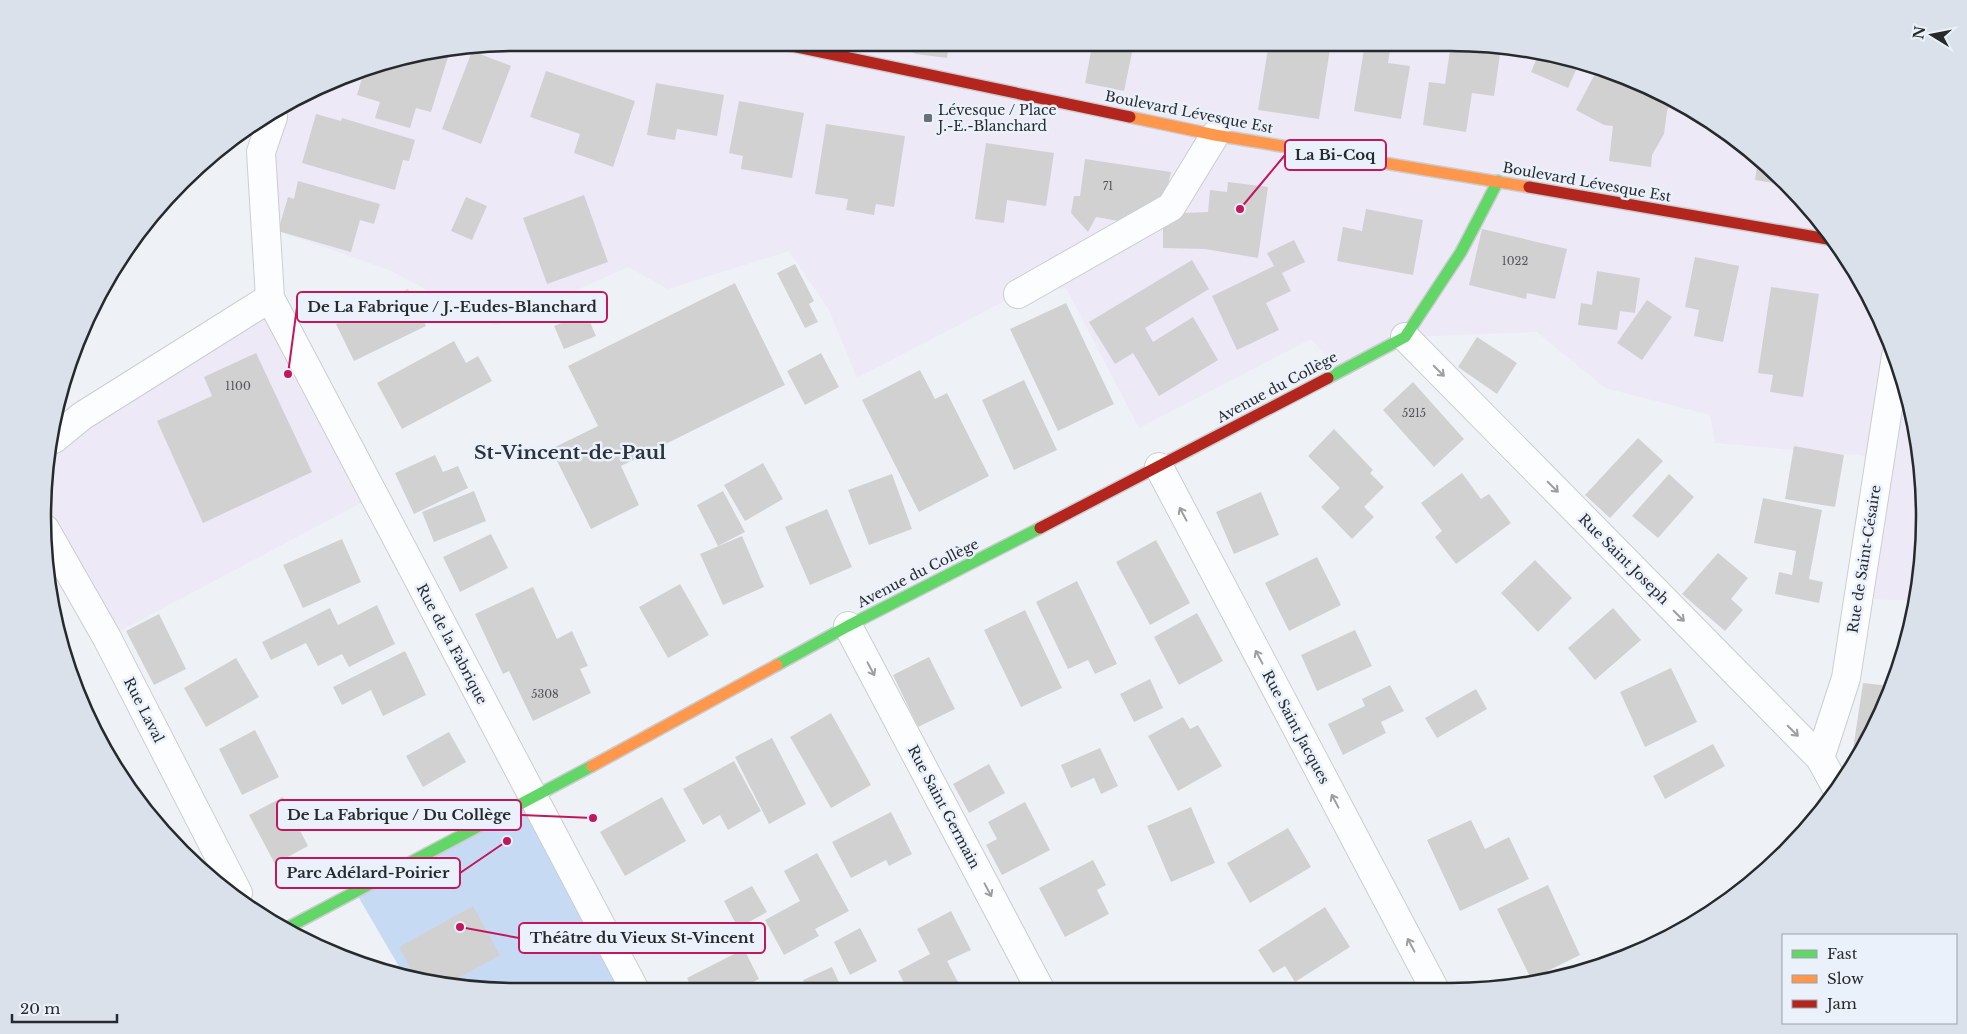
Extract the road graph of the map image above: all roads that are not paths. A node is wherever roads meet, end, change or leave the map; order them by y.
1 (816, 51) edge
2 (271, 122) edge
3 (1216, 135) junction
4 (1498, 181) junction
5 (1824, 238) edge
6 (1018, 294) dead end
7 (270, 298) junction
8 (1405, 337) junction
9 (1893, 374) edge
10 (58, 435) edge
11 (1159, 467) junction
12 (52, 539) edge
13 (848, 626) junction
14 (1820, 758) junction
15 (1833, 782) edge
16 (533, 797) junction
17 (236, 889) edge
18 (293, 925) edge
19 (631, 983) edge
20 (1037, 983) edge
21 (1431, 983) edge

1 - 3 street, Boulevard Lévesque Est
2 - 7 street
3 - 4 street, Boulevard Lévesque Est
3 - 6 street
4 - 5 street, Boulevard Lévesque Est
4 - 8 street, Avenue du Collège
7 - 10 street
7 - 16 street, Rue de la Fabrique
8 - 11 street, Avenue du Collège
8 -> 14 street, Rue Saint Joseph
9 - 14 street, Rue de Saint-Césaire
11 - 13 street, Avenue du Collège
21 -> 11 street, Rue Saint Jacques
12 - 17 street, Rue Laval
13 - 16 street, Avenue du Collège
13 -> 20 street, Rue Saint Germain
14 - 15 street, Rue Saint Joseph
16 - 18 street, Avenue du Collège
16 - 19 street, Rue de la Fabrique

